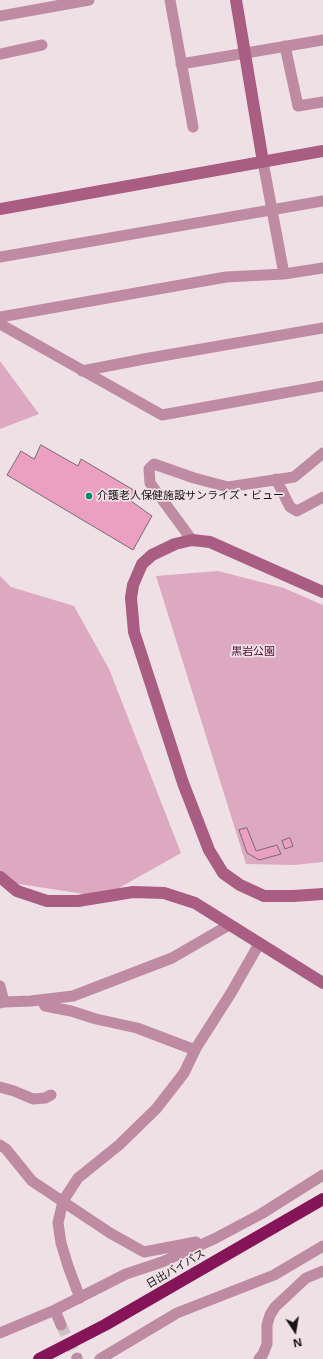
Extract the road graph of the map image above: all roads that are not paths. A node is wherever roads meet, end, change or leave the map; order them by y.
1 (89, 0) edge
2 (170, 0) edge
3 (236, 0) edge
4 (0, 16) edge
5 (323, 40) edge
6 (42, 45) dead end
7 (285, 46) junction
8 (0, 54) edge
9 (245, 54) junction
10 (182, 64) junction
11 (323, 102) edge
12 (193, 127) dead end
13 (323, 151) edge
14 (263, 162) junction
15 (323, 201) edge
16 (0, 208) edge
17 (272, 210) junction
18 (0, 257) edge
19 (323, 268) edge
20 (284, 274) junction
21 (0, 317) edge
22 (0, 324) edge
23 (323, 328) edge
24 (82, 371) junction
25 (323, 386) edge
26 (323, 453) edge
27 (276, 479) junction
28 (323, 497) edge
29 (192, 540) junction
30 (323, 592) edge
31 (0, 877) edge
32 (323, 894) edge
33 (229, 925) junction
34 (259, 944) junction
35 (323, 983) edge
36 (0, 986) edge
37 (42, 1000) junction
38 (2, 1002) edge
39 (195, 1050) junction
40 (0, 1086) edge
41 (51, 1095) dead end
42 (0, 1146) edge
43 (323, 1175) edge
44 (323, 1199) edge
45 (63, 1201) junction
46 (214, 1239) junction
47 (323, 1246) edge
48 (323, 1271) edge
49 (80, 1298) junction
50 (55, 1310) junction
51 (61, 1325) tunnel mouth
52 (0, 1333) edge
53 (40, 1359) edge
54 (100, 1359) edge
55 (259, 1359) edge

1 - 4 street
2 - 10 street
3 - 9 street
5 - 7 street
6 - 8 street
7 - 9 street
7 - 11 street
9 - 10 street
9 - 14 street
10 - 12 street
13 - 14 street
14 - 16 street
14 - 17 street
15 - 17 street
17 - 18 street
17 - 20 street
19 - 20 street
20 - 21 street
22 - 24 street
23 - 24 street
24 - 25 street
26 - 27 street
27 - 28 street
27 - 29 street
29 - 30 street
29 - 32 street
31 - 33 street
33 - 34 street
33 - 37 street
34 - 35 street
34 - 39 street
36 - 38 street
37 - 38 street
37 - 39 street
39 - 45 street
40 - 41 street
42 - 45 street
43 - 46 street
44 - 53 highway, 日出バイパス
45 - 46 street
45 - 49 street
46 - 49 street
47 - 54 street
48 - 55 street
49 - 50 street
50 - 51 street
50 - 52 street

